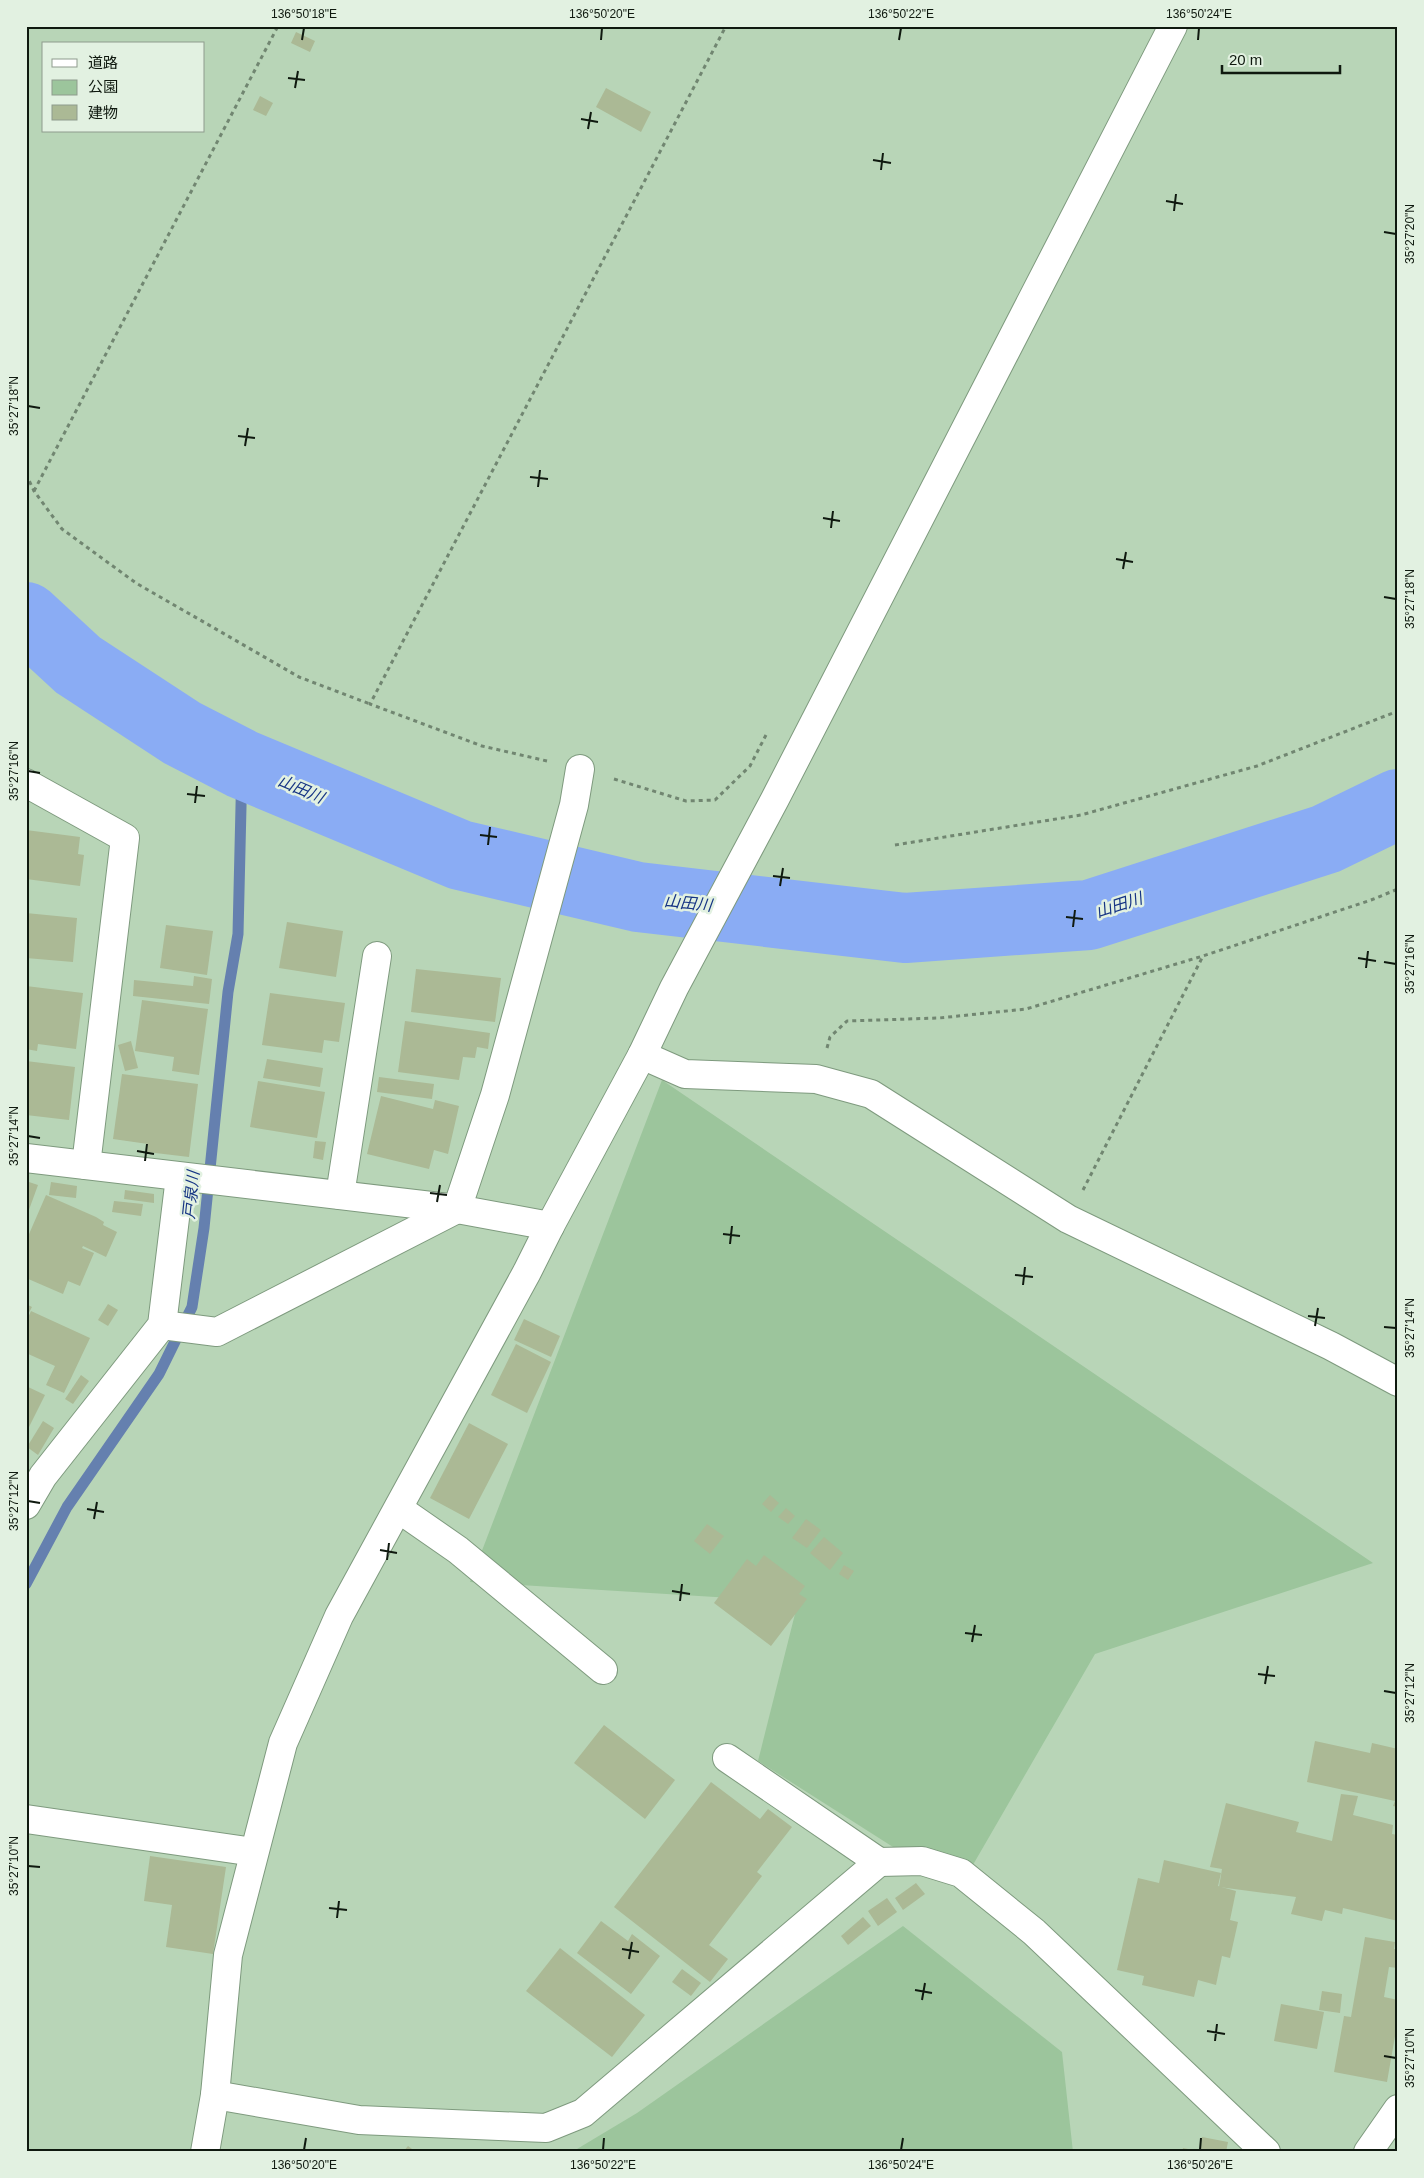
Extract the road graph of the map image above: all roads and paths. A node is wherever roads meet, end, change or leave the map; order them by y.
1 (278, 26) edge
2 (726, 26) edge
3 (1173, 26) edge
4 (26, 474) edge
5 (34, 491) junction
6 (370, 704) junction
7 (1398, 711) edge
8 (768, 731) dead end
9 (580, 769) junction
10 (26, 783) edge
11 (895, 845) dead end
12 (1398, 889) edge
13 (377, 956) dead end
14 (1203, 956) junction
15 (642, 1056) junction
16 (816, 1079) junction
17 (26, 1158) edge
18 (86, 1165) junction
19 (191, 1178) junction
20 (340, 1195) junction
21 (457, 1209) junction
22 (1068, 1219) junction
23 (550, 1226) junction
24 (167, 1326) junction
25 (1398, 1382) edge
26 (26, 1505) edge
27 (399, 1508) junction
28 (603, 1670) dead end
29 (727, 1758) dead end
30 (26, 1820) edge
31 (254, 1852) junction
32 (879, 1862) junction
33 (215, 2095) junction
34 (1398, 2109) edge
35 (205, 2152) edge
36 (1266, 2152) edge
37 (1368, 2152) edge

1 - 5 path
2 - 6 path
3 - 15 street
4 - 5 path
5 - 6 path
6 - 9 path
7 - 11 path
8 - 9 path
9 - 21 street
10 - 18 street
12 - 14 path
13 - 20 street
14 - 16 path
14 - 22 path
15 - 16 street
15 - 23 street
16 - 22 street
17 - 18 street
18 - 19 street
19 - 20 street
19 - 24 street
20 - 21 street
21 - 23 street
21 - 24 street
22 - 25 street
23 - 27 street
24 - 26 street
27 - 28 street
27 - 31 street
29 - 32 street
30 - 31 street
31 - 33 street
32 - 33 street
32 - 36 street
33 - 35 street
34 - 37 street

